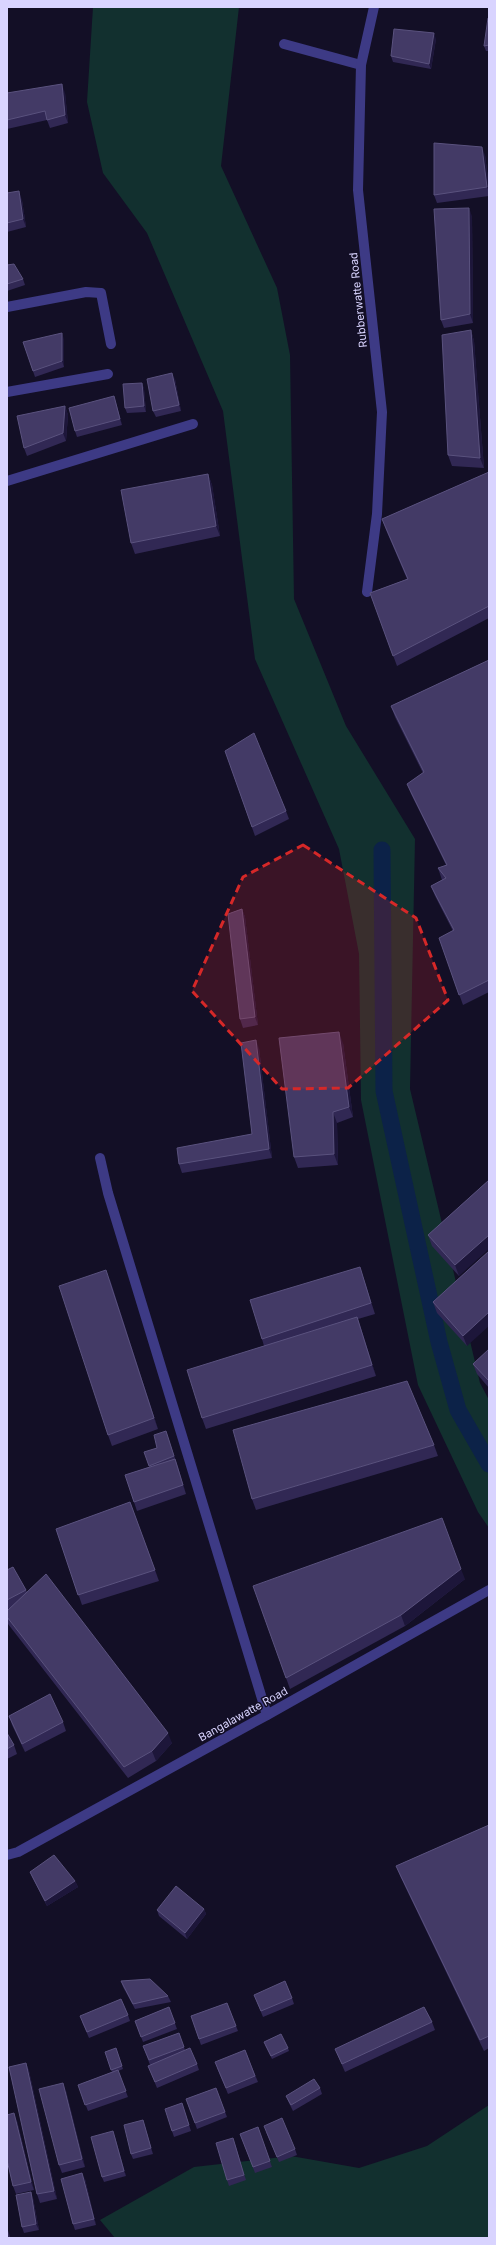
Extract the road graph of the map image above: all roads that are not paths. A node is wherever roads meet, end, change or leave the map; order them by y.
1 (374, 7) edge
2 (284, 44) dead end
3 (361, 64) junction
4 (7, 307) edge
5 (111, 344) dead end
6 (108, 374) dead end
7 (7, 392) edge
8 (193, 424) dead end
9 (7, 481) edge
10 (367, 592) dead end
11 (100, 1158) dead end
12 (489, 1590) edge
13 (267, 1715) junction
14 (7, 1855) edge

1 - 3 street, Rubberwatte Road
2 - 3 street
3 - 10 street, Rubberwatte Road
4 - 5 street
6 - 7 street
8 - 9 street
11 - 13 street
12 - 13 street, Bangalawatte Road
13 - 14 street, Bangalawatte Road

